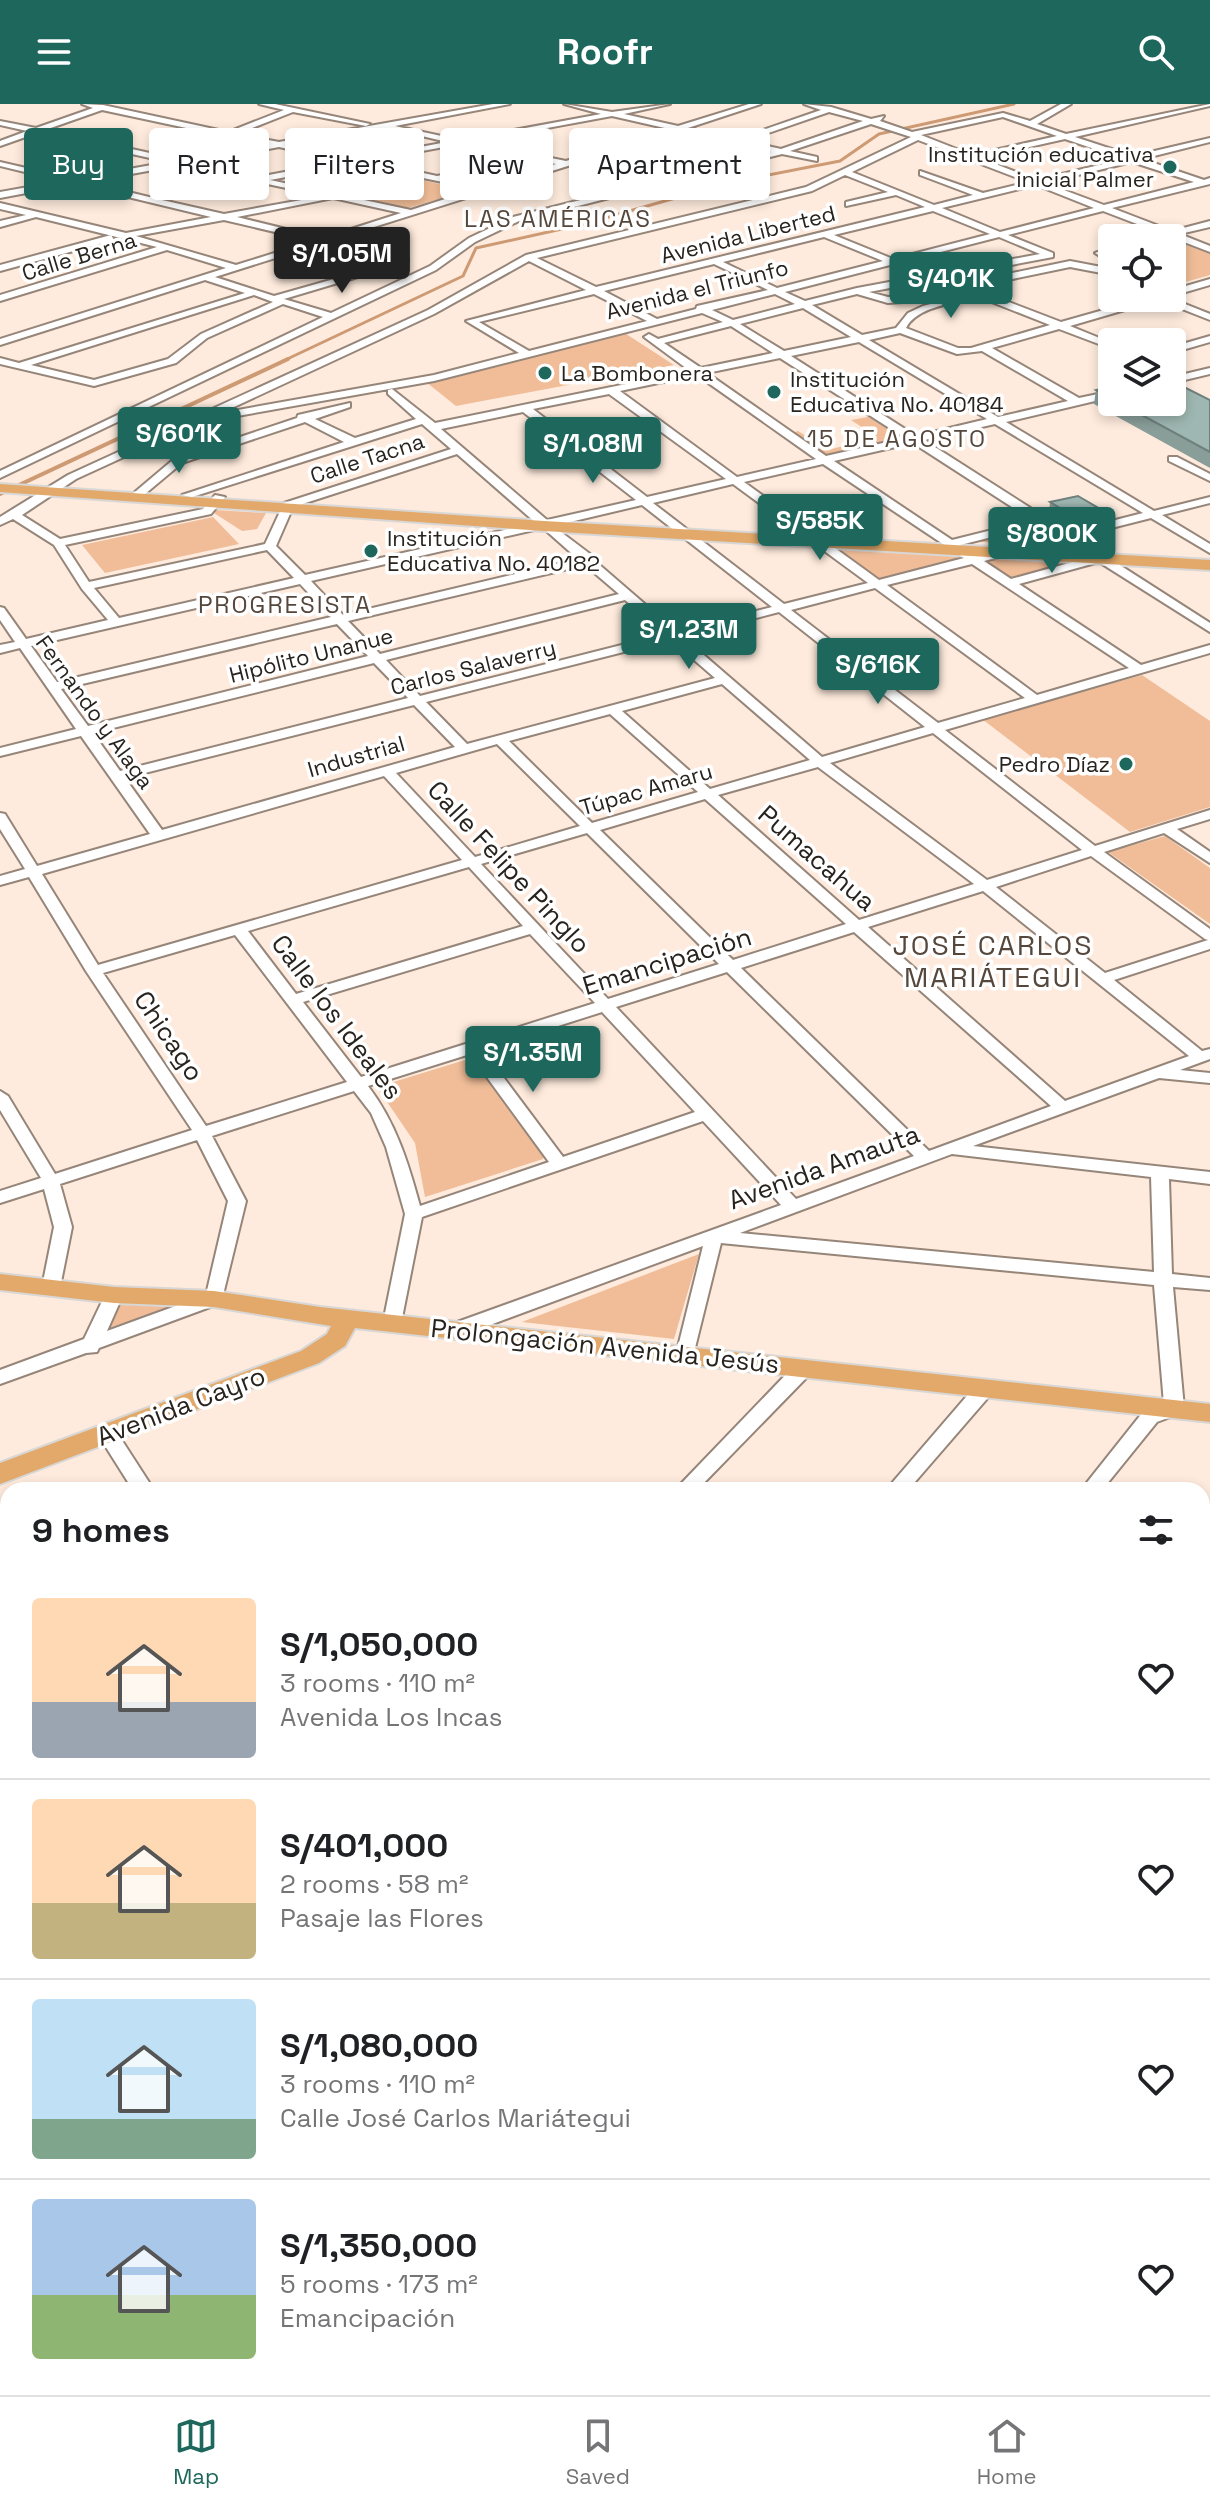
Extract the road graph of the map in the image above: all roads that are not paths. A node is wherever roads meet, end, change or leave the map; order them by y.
1 (86, 104) edge
2 (263, 104) edge
3 (312, 104) edge
4 (489, 104) edge
5 (506, 104) edge
6 (568, 104) edge
7 (666, 104) edge
8 (757, 104) edge
9 (808, 104) edge
10 (1067, 104) edge
11 (1210, 104) edge
12 (105, 106) edge
13 (835, 106) edge
14 (418, 109) dead end
15 (292, 110) junction
16 (612, 113) junction
17 (876, 119) junction
18 (0, 123) edge
19 (1031, 124) junction
20 (370, 125) junction
21 (381, 126) junction
22 (24, 128) edge
23 (43, 128) edge
24 (206, 128) edge
25 (243, 128) edge
26 (357, 128) edge
27 (369, 128) edge
28 (533, 128) edge
29 (681, 128) joint
30 (770, 130) edge
31 (24, 135) edge
32 (911, 135) junction
33 (1067, 136) junction
34 (440, 138) edge
35 (1210, 140) edge
36 (269, 141) edge
37 (285, 142) edge
38 (279, 143) junction
39 (0, 144) edge
40 (285, 144) edge
41 (269, 145) edge
42 (770, 148) edge
43 (783, 151) junction
44 (969, 158) junction
45 (814, 159) dead end
46 (1134, 159) junction
47 (553, 162) edge
48 (0, 164) edge
49 (569, 165) joint
50 (24, 169) edge
51 (553, 170) edge
52 (848, 173) junction
53 (923, 173) dead end
54 (424, 175) edge
55 (440, 176) edge
56 (435, 177) junction
57 (440, 178) edge
58 (1034, 182) junction
59 (1207, 183) edge
60 (24, 189) edge
61 (899, 192) junction
62 (0, 193) edge
63 (981, 195) junction
64 (155, 200) edge
65 (322, 200) edge
66 (353, 200) edge
67 (456, 200) edge
68 (849, 204) dead end
69 (0, 206) edge
70 (934, 207) junction
71 (1101, 208) junction
72 (414, 213) junction
73 (42, 215) junction
74 (225, 217) junction
75 (0, 224) edge
76 (1144, 224) edge
77 (1210, 224) edge
78 (1186, 230) edge
79 (824, 234) junction
80 (999, 234) junction
81 (124, 235) junction
82 (111, 238) dead end
83 (1186, 239) edge
84 (323, 241) junction
85 (1207, 246) edge
86 (168, 247) junction
87 (0, 256) edge
88 (529, 257) junction
89 (405, 260) dead end
90 (714, 261) junction
91 (890, 261) junction
92 (22, 263) junction
93 (0, 268) edge
94 (238, 268) junction
95 (1098, 268) edge
96 (207, 278) junction
97 (330, 281) junction
98 (1210, 282) edge
99 (1186, 289) edge
100 (774, 290) junction
101 (594, 291) junction
102 (857, 291) junction
103 (250, 294) junction
104 (378, 294) junction
105 (0, 298) edge
106 (275, 302) junction
107 (803, 304) junction
108 (700, 308) junction
109 (1186, 308) edge
110 (1109, 312) edge
111 (330, 316) junction
112 (1210, 317) edge
113 (653, 320) junction
114 (734, 324) junction
115 (1063, 325) junction
116 (901, 330) junction
117 (861, 338) junction
118 (1210, 339) edge
119 (1098, 340) edge
120 (0, 342) edge
121 (1186, 346) edge
122 (984, 348) junction
123 (525, 353) junction
124 (782, 355) junction
125 (0, 361) edge
126 (20, 366) junction
127 (1210, 371) edge
128 (0, 372) edge
129 (702, 373) junction
130 (123, 375) junction
131 (1186, 377) edge
132 (188, 382) junction
133 (414, 383) junction
134 (611, 390) junction
135 (392, 392) junction
136 (1098, 397) edge
137 (1078, 402) junction
138 (525, 408) junction
139 (302, 417) junction
140 (191, 421) junction
141 (996, 422) junction
142 (428, 424) junction
143 (914, 440) junction
144 (354, 442) junction
145 (459, 450) junction
146 (1173, 459) dead end
147 (826, 461) junction
148 (1210, 478) edge
149 (737, 481) junction
150 (23, 485) edge
151 (137, 494) junction
152 (188, 495) junction
153 (218, 499) junction
154 (1210, 500) edge
155 (644, 503) junction
156 (294, 504) junction
157 (14, 515) junction
158 (1153, 515) junction
159 (568, 520) junction
160 (1044, 520) junction
161 (0, 522) edge
162 (539, 522) junction
163 (679, 530) junction
164 (1066, 536) junction
165 (816, 539) junction
166 (58, 543) junction
167 (270, 546) junction
168 (955, 546) junction
169 (1210, 549) edge
170 (1013, 550) junction
171 (1096, 555) junction
172 (974, 559) junction
173 (590, 560) junction
174 (1210, 563) edge
175 (301, 581) junction
176 (1010, 583) junction
177 (880, 584) junction
178 (86, 586) junction
179 (630, 595) junction
180 (781, 609) junction
181 (0, 611) edge
182 (337, 620) junction
183 (117, 623) junction
184 (1210, 628) edge
185 (677, 636) junction
186 (21, 645) junction
187 (0, 649) edge
188 (1210, 649) edge
189 (376, 660) junction
190 (1138, 669) junction
191 (726, 679) junction
192 (53, 687) junction
193 (1035, 699) junction
194 (417, 701) junction
195 (612, 709) junction
196 (937, 727) junction
197 (86, 731) junction
198 (499, 739) junction
199 (464, 749) junction
200 (0, 752) edge
201 (819, 761) junction
202 (387, 771) junction
203 (117, 776) junction
204 (706, 794) junction
205 (1210, 814) edge
206 (0, 817) edge
207 (592, 827) junction
208 (1167, 829) junction
209 (158, 835) junction
210 (1094, 852) junction
211 (1210, 859) edge
212 (472, 862) junction
213 (33, 872) junction
214 (0, 881) edge
215 (986, 886) junction
216 (859, 926) junction
217 (534, 928) junction
218 (239, 930) junction
219 (1210, 936) edge
220 (1210, 944) edge
221 (733, 966) junction
222 (94, 971) junction
223 (1102, 979) junction
224 (293, 1000) junction
225 (605, 1005) junction
226 (473, 1047) junction
227 (1205, 1056) edge
228 (1157, 1073) junction
229 (1210, 1078) edge
230 (358, 1084) junction
231 (0, 1096) edge
232 (1063, 1108) junction
233 (706, 1114) junction
234 (201, 1131) junction
235 (949, 1150) junction
236 (926, 1158) junction
237 (559, 1164) junction
238 (1160, 1173) junction
239 (1210, 1178) edge
240 (51, 1181) junction
241 (0, 1197) edge
242 (792, 1206) junction
243 (414, 1214) junction
244 (714, 1236) junction
245 (1163, 1279) junction
246 (0, 1282) edge
247 (1210, 1284) edge
248 (51, 1287) junction
249 (114, 1295) junction
250 (214, 1299) junction
251 (347, 1319) junction
252 (392, 1323) junction
253 (456, 1330) junction
254 (90, 1347) junction
255 (685, 1355) junction
256 (804, 1368) junction
257 (0, 1377) edge
258 (985, 1388) junction
259 (1174, 1408) junction
260 (1210, 1413) edge
261 (107, 1433) junction
262 (0, 1474) edge
263 (139, 1482) edge
264 (693, 1482) edge
265 (903, 1482) edge
266 (1097, 1482) edge

1 - 12 street
2 - 15 street
3 - 15 street
4 - 20 street
5 - 21 street
6 - 16 street
7 - 16 street
8 - 29 street
9 - 13 street
10 - 19 street
11 - 33 street
12 - 23 street
12 - 24 street
13 - 17 street
13 - 30 street
14 - 20 street
15 - 20 street
15 - 25 street
16 - 28 street
16 - 29 street
17 - 32 street
17 - 43 street
18 - 22 street
19 - 32 street
19 - 33 street
20 - 21 street
20 - 26 street
21 - 27 street
21 - 34 street
31 - 39 street
32 - 44 street
32 - 52 street
33 - 44 street
33 - 46 street
35 - 46 street, Avenida Liberted
36 - 38 street
37 - 38 street
38 - 40 street
38 - 41 street
42 - 43 street
43 - 45 street
43 - 104 street
44 - 58 street
46 - 58 street, Avenida Liberted
46 - 59 street
47 - 49 street
48 - 50 street
49 - 51 street
52 - 61 street
52 - 88 street
53 - 63 street
54 - 56 street
55 - 56 street
56 - 57 street
58 - 63 street, Avenida Liberted
58 - 71 street
59 - 71 street, Avenida el Triunfo
60 - 62 street
61 - 68 street
61 - 70 street
63 - 70 street, Avenida Liberted
64 - 74 street
65 - 74 street
66 - 72 street
67 - 72 street
69 - 73 street
70 - 79 street, Avenida Liberted
70 - 80 street
71 - 76 street
71 - 80 street, Avenida el Triunfo
72 - 84 street
73 - 75 street
73 - 81 street
74 - 81 street
74 - 84 street
77 - 78 street
79 - 90 street, Avenida Liberted
79 - 91 street
80 - 91 street, Avenida el Triunfo
80 - 102 street
81 - 86 street
82 - 92 street
83 - 85 street
84 - 94 street
86 - 94 street
86 - 105 street, Calle Berna
87 - 92 street
88 - 101 street
88 - 140 street
89 - 97 street
90 - 100 street
90 - 101 street, Avenida Liberted
91 - 100 street, Avenida el Triunfo
92 - 93 street
94 - 96 street
95 - 102 street
96 - 103 street
96 - 120 street
97 - 104 street
97 - 106 street
98 - 99 street
100 - 107 street
100 - 108 street, Avenida el Triunfo
101 - 113 street
101 - 123 street, Avenida Liberted
102 - 107 street
103 - 106 street
103 - 126 street
104 - 111 street
106 - 111 street
106 - 130 street
107 - 114 street
107 - 117 street
108 - 113 street, Avenida el Triunfo
108 - 114 street
109 - 112 street
110 - 115 street
111 - 132 street
113 - 123 street, Avenida el Triunfo
114 - 124 street
114 - 129 street
115 - 116 street
115 - 119 street
115 - 122 street
116 - 117 street
116 - 122 street
117 - 124 street
117 - 141 street
118 - 121 street
122 - 137 street
123 - 133 street, Avenida el Triunfo
124 - 129 street
124 - 143 street
125 - 126 street
126 - 128 street
126 - 130 street
127 - 131 street
129 - 134 street
129 - 147 street
130 - 132 street
132 - 150 street
133 - 135 street
133 - 140 street, Avenida el Triunfo
134 - 138 street
134 - 149 street
135 - 139 street
135 - 142 street
136 - 137 street
137 - 141 street
138 - 142 street
138 - 155 street
139 - 144 street
139 - 151 street
140 - 150 street
141 - 143 street
141 - 158 street
142 - 144 street
142 - 145 street
143 - 147 street
143 - 160 street
144 - 152 street
145 - 156 street, Calle Tacna
145 - 162 street
146 - 148 street
147 - 149 street
147 - 168 street
149 - 155 street
149 - 165 street
150 - 151 main road
150 - 157 street
151 - 152 main road
151 - 153 main road
152 - 153 main road
153 - 156 main road
153 - 166 street
154 - 158 street, Carlos Salaverry
155 - 159 street
155 - 163 street
156 - 162 main road
156 - 167 street
157 - 161 street
157 - 166 street
158 - 164 street, Carlos Salaverry
158 - 169 street
159 - 162 main road
159 - 163 main road
160 - 164 street
160 - 168 street
162 - 163 main road
162 - 173 street
162 - 175 street
163 - 165 main road
163 - 180 street
164 - 170 street, Carlos Salaverry
164 - 171 street
165 - 168 main road
165 - 177 street
166 - 178 street
167 - 175 street
167 - 178 street
168 - 170 main road
168 - 172 street
170 - 171 main road
170 - 172 street, Carlos Salaverry
171 - 174 main road
171 - 176 street
171 - 184 street
172 - 176 street
172 - 177 street, Carlos Salaverry
173 - 179 street
173 - 182 street
175 - 182 street
175 - 183 street
176 - 190 street
177 - 180 street, Carlos Salaverry
177 - 193 street
178 - 183 street
179 - 185 street
179 - 189 street, Hipólito Unanue
180 - 185 street, Carlos Salaverry
180 - 196 street
181 - 186 street, Fernando y Alaga
182 - 189 street
182 - 192 street
183 - 186 street
185 - 191 street
185 - 194 street, Carlos Salaverry
186 - 187 street
186 - 192 street, Fernando y Alaga
188 - 190 street, Túpac Amaru
189 - 194 street
189 - 197 street, Hipólito Unanue
190 - 193 street, Túpac Amaru
191 - 195 street, Industrial
191 - 201 street
192 - 197 street, Fernando y Alaga
193 - 196 street, Túpac Amaru
194 - 199 street
194 - 203 street, Carlos Salaverry
195 - 198 street, Industrial
195 - 204 street, Pumacahua
196 - 201 street, Túpac Amaru
196 - 210 street
197 - 200 street, Hipólito Unanue
197 - 203 street, Fernando y Alaga
198 - 199 street, Industrial
198 - 207 street
199 - 202 street, Industrial
201 - 204 street, Túpac Amaru
201 - 215 street
202 - 209 street, Industrial
202 - 212 street, Calle Felipe Pinglo
203 - 209 street, Fernando y Alaga
204 - 207 street, Túpac Amaru
204 - 216 street, Pumacahua
205 - 208 street, Emancipación
206 - 213 street, Chicago
207 - 212 street, Túpac Amaru
207 - 221 street
208 - 210 street, Emancipación
208 - 211 street
209 - 213 street, Industrial
210 - 215 street, Emancipación
210 - 219 street
212 - 217 street, Calle Felipe Pinglo
212 - 218 street, Túpac Amaru
213 - 214 street, Industrial
213 - 222 street, Chicago
215 - 216 street, Emancipación
215 - 223 street
216 - 221 street, Emancipación
216 - 232 street, Pumacahua
217 - 224 street
217 - 225 street, Calle Felipe Pinglo
218 - 222 street, Túpac Amaru
218 - 224 street, Calle los Ideales
220 - 223 street
221 - 225 street, Emancipación
221 - 236 street
222 - 234 street, Chicago
223 - 227 street
224 - 230 street, Calle los Ideales
225 - 226 street, Emancipación
225 - 233 street, Calle Felipe Pinglo
226 - 230 street, Emancipación
226 - 237 street
227 - 228 street, Avenida Amauta
228 - 229 street
228 - 232 street, Avenida Amauta
230 - 234 street, Emancipación
230 - 243 street, Calle los Ideales
231 - 240 street
232 - 235 street, Avenida Amauta
233 - 237 street
233 - 242 street, Calle Felipe Pinglo
234 - 240 street, Emancipación
234 - 250 street, Chicago
235 - 236 street, Avenida Amauta
235 - 238 street
236 - 242 street, Avenida Amauta
237 - 243 street
238 - 239 street
238 - 245 street
240 - 241 street, Emancipación
240 - 248 street
242 - 244 street, Avenida Amauta
243 - 252 street, Calle los Ideales
244 - 245 street
244 - 253 street, Avenida Amauta
244 - 255 street
245 - 247 street
245 - 259 street
246 - 248 main road, Prolongación Avenida Jesús
248 - 249 main road, Prolongación Avenida Jesús
249 - 250 main road, Prolongación Avenida Jesús
249 - 254 street
250 - 251 main road, Prolongación Avenida Jesús
250 - 254 street
251 - 252 main road, Prolongación Avenida Jesús
251 - 261 main road, Avenida Cayro
252 - 253 main road, Prolongación Avenida Jesús
253 - 255 main road, Prolongación Avenida Jesús
254 - 257 street
255 - 256 main road, Prolongación Avenida Jesús
256 - 258 main road, Prolongación Avenida Jesús
256 - 264 street
258 - 259 main road, Prolongación Avenida Jesús
258 - 265 street
259 - 260 main road, Prolongación Avenida Jesús
259 - 266 street
261 - 262 main road, Avenida Cayro
261 - 263 street

